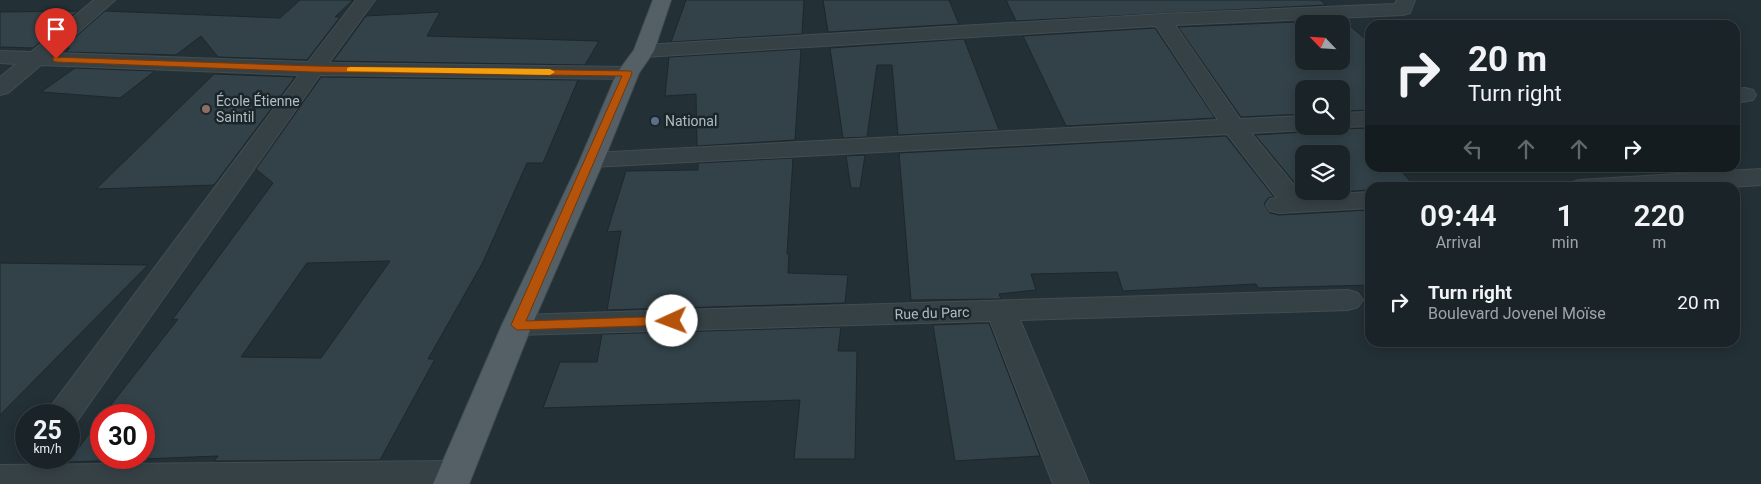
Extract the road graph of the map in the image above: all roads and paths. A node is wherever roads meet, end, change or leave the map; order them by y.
1 (106, 0) edge
2 (366, 0) edge
3 (662, 0) edge
4 (1406, 0) edge
5 (1162, 20) junction
6 (644, 51) junction
7 (0, 57) edge
8 (36, 58) junction
9 (314, 69) junction
10 (628, 73) junction
11 (0, 88) edge
12 (1365, 119) edge
13 (1350, 120) edge
14 (1295, 124) edge
15 (1234, 127) junction
16 (592, 160) junction
17 (1761, 177) edge
18 (1678, 182) edge
19 (1365, 200) edge
20 (1348, 300) dead end
21 (1001, 311) junction
22 (517, 325) junction
23 (71, 404) edge
24 (16, 472) edge
25 (452, 480) edge
26 (1071, 484) edge

1 - 8 street
2 - 9 street
3 - 6 main road
4 - 5 street
5 - 6 street
5 - 15 street
6 - 10 main road
7 - 8 street
8 - 9 street
8 - 11 street
9 - 10 street
9 - 23 street
10 - 16 main road
12 - 13 street
14 - 15 street
15 - 16 street
15 - 19 street
16 - 22 main road
17 - 18 street
20 - 21 street, Rue du Parc
21 - 22 street, Rue du Parc
21 - 26 street
22 - 25 main road
24 - 25 street

